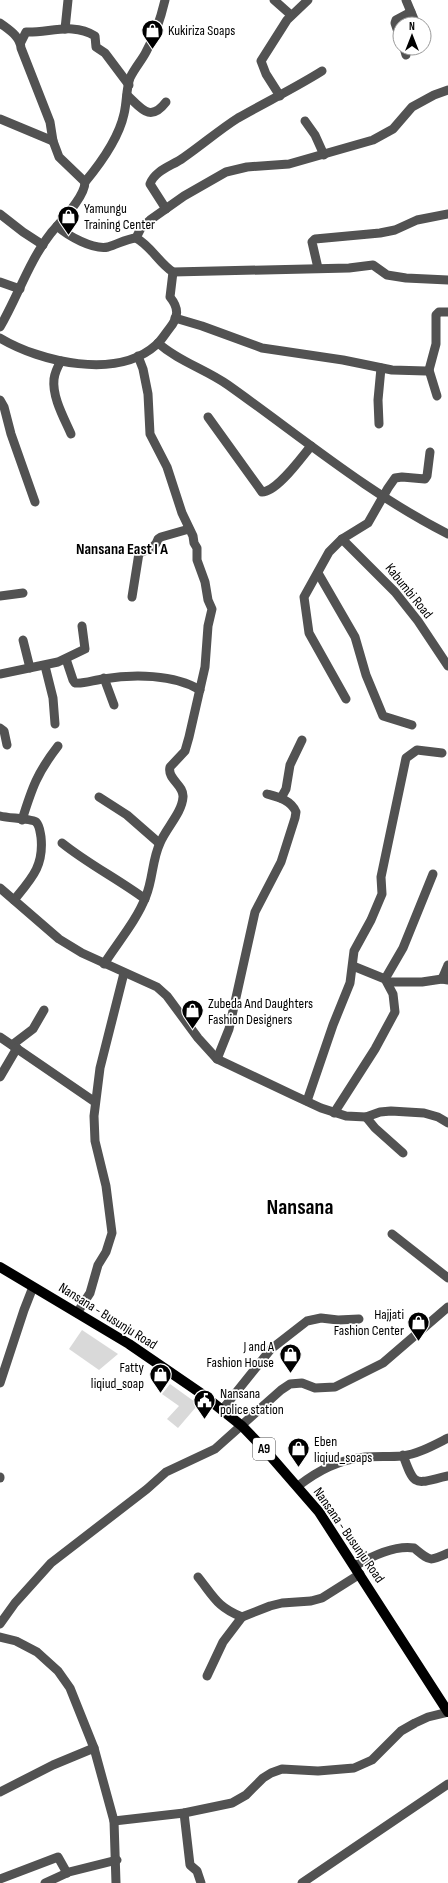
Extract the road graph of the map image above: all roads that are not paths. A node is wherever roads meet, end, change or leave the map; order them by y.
1 (68, 0) edge
2 (166, 0) edge
3 (274, 0) edge
4 (308, 0) edge
5 (406, 0) edge
6 (411, 12) junction
7 (291, 15) junction
8 (405, 16) edge
9 (413, 16) edge
10 (0, 23) edge
11 (65, 29) junction
12 (20, 42) junction
13 (322, 71) dead end
14 (129, 85) junction
15 (448, 90) edge
16 (127, 95) junction
17 (280, 96) junction
18 (166, 102) dead end
19 (0, 119) edge
20 (305, 121) dead end
21 (53, 141) junction
22 (324, 155) junction
23 (85, 182) junction
24 (166, 209) junction
25 (0, 214) edge
26 (448, 214) edge
27 (57, 226) junction
28 (136, 238) junction
29 (43, 245) junction
30 (318, 268) junction
31 (172, 272) junction
32 (448, 280) edge
33 (0, 282) edge
34 (20, 289) junction
35 (448, 312) edge
36 (176, 318) junction
37 (0, 327) edge
38 (0, 338) edge
39 (158, 343) junction
40 (138, 356) junction
41 (61, 361) junction
42 (381, 368) junction
43 (429, 370) junction
44 (437, 396) dead end
45 (0, 400) edge
46 (208, 417) dead end
47 (379, 424) dead end
48 (72, 434) dead end
49 (311, 446) junction
50 (430, 452) dead end
51 (384, 496) junction
52 (35, 502) dead end
53 (189, 529) junction
54 (448, 534) edge
55 (342, 539) junction
56 (318, 574) junction
57 (23, 593) dead end
58 (0, 596) edge
59 (132, 597) dead end
60 (82, 626) dead end
61 (23, 640) dead end
62 (66, 659) junction
63 (447, 661) edge
64 (45, 666) junction
65 (30, 668) junction
66 (0, 674) edge
67 (104, 678) junction
68 (200, 690) junction
69 (346, 699) dead end
70 (114, 705) dead end
71 (55, 724) dead end
72 (412, 726) dead end
73 (0, 728) edge
74 (302, 740) dead end
75 (7, 745) dead end
76 (58, 746) dead end
77 (442, 753) dead end
78 (267, 794) dead end
79 (100, 797) dead end
80 (281, 798) junction
81 (0, 816) edge
82 (22, 820) junction
83 (62, 843) dead end
84 (159, 843) junction
85 (433, 874) dead end
86 (0, 888) edge
87 (145, 899) junction
88 (14, 900) junction
89 (104, 964) junction
90 (448, 965) edge
91 (353, 966) junction
92 (124, 973) junction
93 (387, 980) junction
94 (445, 980) edge
95 (44, 1010) dead end
96 (0, 1037) edge
97 (15, 1047) junction
98 (217, 1059) junction
99 (0, 1077) edge
100 (307, 1101) junction
101 (95, 1102) junction
102 (334, 1113) junction
103 (366, 1117) junction
104 (448, 1123) edge
105 (403, 1153) dead end
106 (392, 1234) dead end
107 (0, 1268) edge
108 (448, 1278) edge
109 (34, 1287) junction
110 (448, 1307) edge
111 (77, 1314) junction
112 (359, 1319) dead end
113 (0, 1383) edge
114 (222, 1410) junction
115 (242, 1426) junction
116 (448, 1438) edge
117 (402, 1456) junction
118 (448, 1476) edge
119 (298, 1486) junction
120 (448, 1553) edge
121 (358, 1570) junction
122 (198, 1577) dead end
123 (242, 1617) junction
124 (0, 1624) edge
125 (0, 1637) edge
126 (207, 1676) dead end
127 (448, 1712) edge
128 (94, 1748) junction
129 (448, 1784) edge
130 (0, 1792) edge
131 (184, 1813) junction
132 (114, 1821) junction
133 (117, 1860) junction
134 (68, 1873) junction
135 (0, 1879) edge
136 (44, 1883) edge
137 (116, 1883) edge
138 (201, 1883) edge
139 (302, 1883) edge

1 - 11 street
2 - 14 street
3 - 7 street
4 - 7 street
5 - 6 street
6 - 8 street
6 - 9 street
7 - 17 street
10 - 12 street
11 - 12 street
11 - 14 street
12 - 21 street
13 - 17 street
14 - 16 street
15 - 22 street
16 - 18 street
16 - 23 street
17 - 24 street
19 - 21 street
20 - 22 street
21 - 23 street
22 - 24 street
23 - 27 street
24 - 28 street
25 - 29 street
26 - 30 street
27 - 28 street
27 - 29 street
28 - 31 street
29 - 34 street
30 - 31 street
30 - 32 street
31 - 36 street
33 - 34 street
34 - 37 street
35 - 43 street
36 - 39 street
36 - 42 street
38 - 41 street
39 - 40 street
39 - 49 street
40 - 41 street
40 - 53 street
41 - 48 street
42 - 43 street
42 - 47 street
43 - 44 street
45 - 52 street
46 - 49 street
49 - 51 street
50 - 51 street
51 - 54 street
51 - 55 street
53 - 59 street
53 - 68 street
55 - 56 street
55 - 63 street, Kabumbi Road
56 - 69 street
56 - 72 street
57 - 58 street
60 - 62 street
61 - 65 street
62 - 64 street
62 - 67 street
64 - 65 street
64 - 71 street
65 - 66 street
67 - 68 street
67 - 70 street
68 - 84 street
73 - 75 street
74 - 80 street
76 - 82 street
77 - 91 street
78 - 80 street
79 - 84 street
80 - 98 street
81 - 82 street
82 - 88 street
83 - 87 street
84 - 87 street
85 - 93 street
86 - 88 street
87 - 89 street
88 - 89 street
89 - 92 street
90 - 94 street
91 - 93 street
91 - 100 street
92 - 98 street
92 - 101 street
93 - 94 street
93 - 102 street
95 - 97 street
96 - 97 street
97 - 99 street
97 - 101 street
98 - 100 street
100 - 102 street
101 - 111 street
102 - 103 street
103 - 104 street
103 - 105 street
106 - 108 street
107 - 109 main road, Nansana - Busunju Road / A9
109 - 111 main road, Nansana - Busunju Road / A9
109 - 113 street
110 - 115 street
111 - 114 main road, Nansana - Busunju Road / A9
112 - 114 street
114 - 115 main road, Nansana - Busunju Road / A9
115 - 119 main road, Nansana - Busunju Road / A9
115 - 124 street
116 - 117 street
117 - 118 street
117 - 119 street
119 - 121 main road, Nansana - Busunju Road / A9
120 - 121 street
121 - 123 street
121 - 127 main road, Nansana - Busunju Road / A9
122 - 123 street
123 - 126 street
125 - 128 street
127 - 131 street
128 - 130 street
128 - 132 street
129 - 139 street
131 - 132 street
131 - 138 street
132 - 133 street
133 - 134 street
133 - 137 street
134 - 135 street
134 - 136 street

